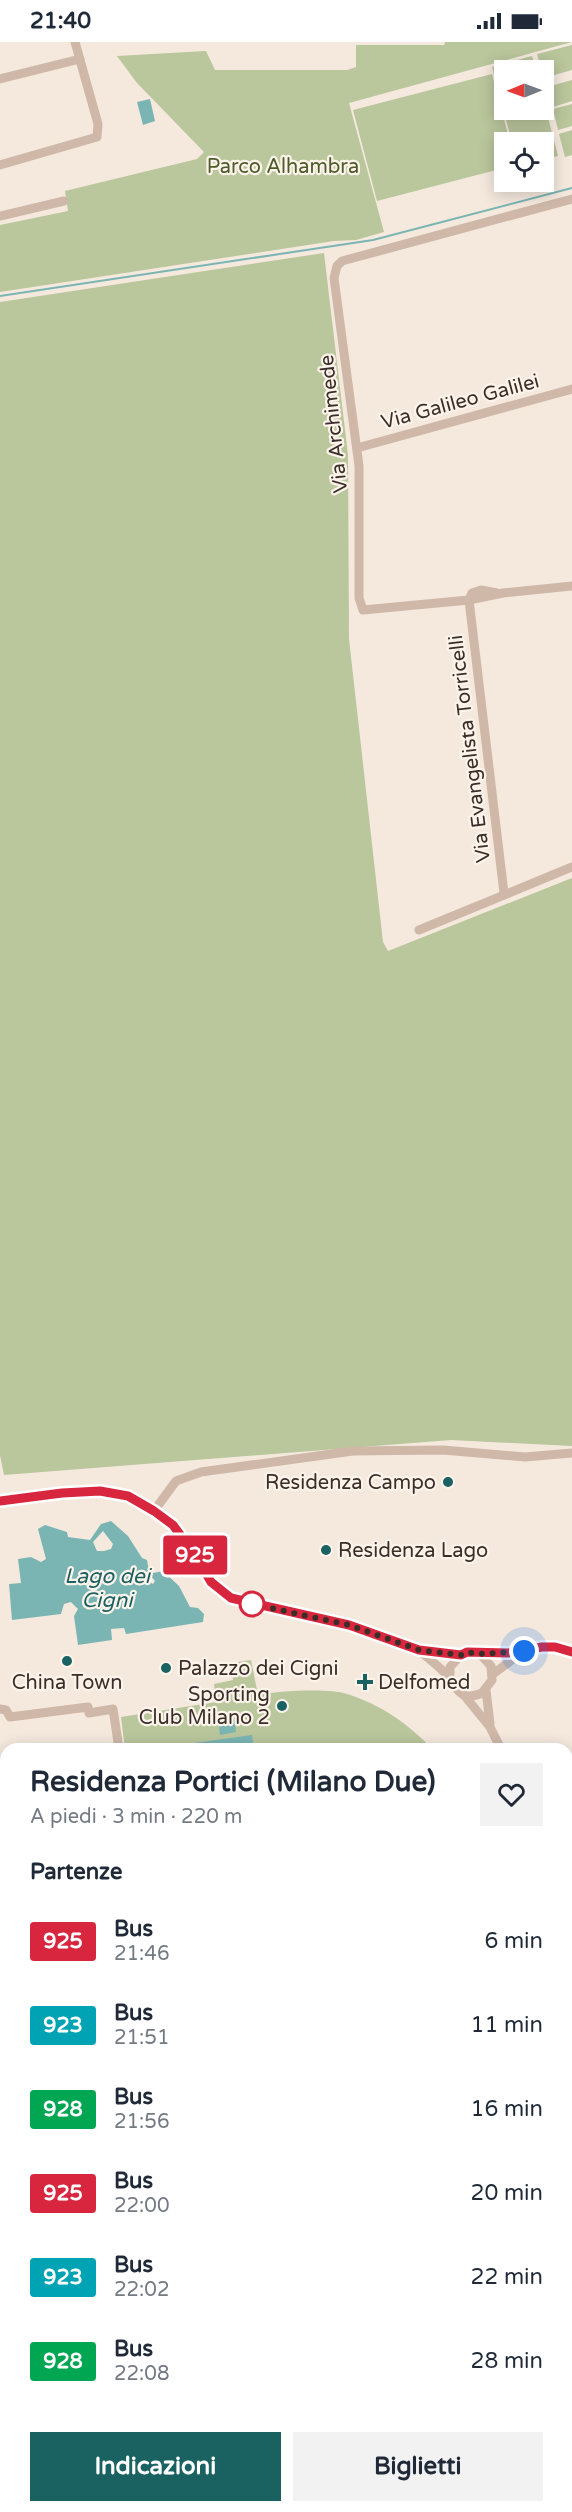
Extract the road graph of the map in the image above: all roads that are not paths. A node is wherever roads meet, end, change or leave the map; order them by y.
1 (75, 42) edge
2 (80, 59) junction
3 (0, 79) edge
4 (0, 165) edge
5 (572, 199) edge
6 (64, 201) dead end
7 (0, 216) edge
8 (572, 389) edge
9 (357, 448) junction
10 (572, 586) edge
11 (469, 600) junction
12 (572, 867) edge
13 (504, 893) junction
14 (419, 930) dead end
15 (572, 1453) edge
16 (0, 1501) edge
17 (154, 1511) junction
18 (419, 1650) junction
19 (524, 1651) junction
20 (572, 1652) edge
21 (480, 1654) junction
22 (461, 1655) junction
23 (493, 1674) junction
24 (450, 1679) junction
25 (486, 1690) junction
26 (464, 1695) junction
27 (0, 1709) edge
28 (490, 1727) junction
29 (118, 1743) edge
30 (498, 1743) edge

1 - 2 street
2 - 3 street
2 - 4 street
5 - 9 street, Via Archimede
6 - 7 street
8 - 9 street, Via Galileo Galilei
9 - 11 street, Via Archimede
10 - 11 street
11 - 13 street, Via Evangelista Torricelli
12 - 13 street
13 - 14 street
15 - 17 street
16 - 17 street
17 - 18 street
18 - 22 street
18 - 24 street
19 - 20 street
19 - 21 street
19 - 23 street
21 - 22 street
21 - 23 street
22 - 24 street
23 - 25 street
24 - 26 street
25 - 26 street
25 - 28 street
26 - 28 street
27 - 29 street
28 - 30 street

